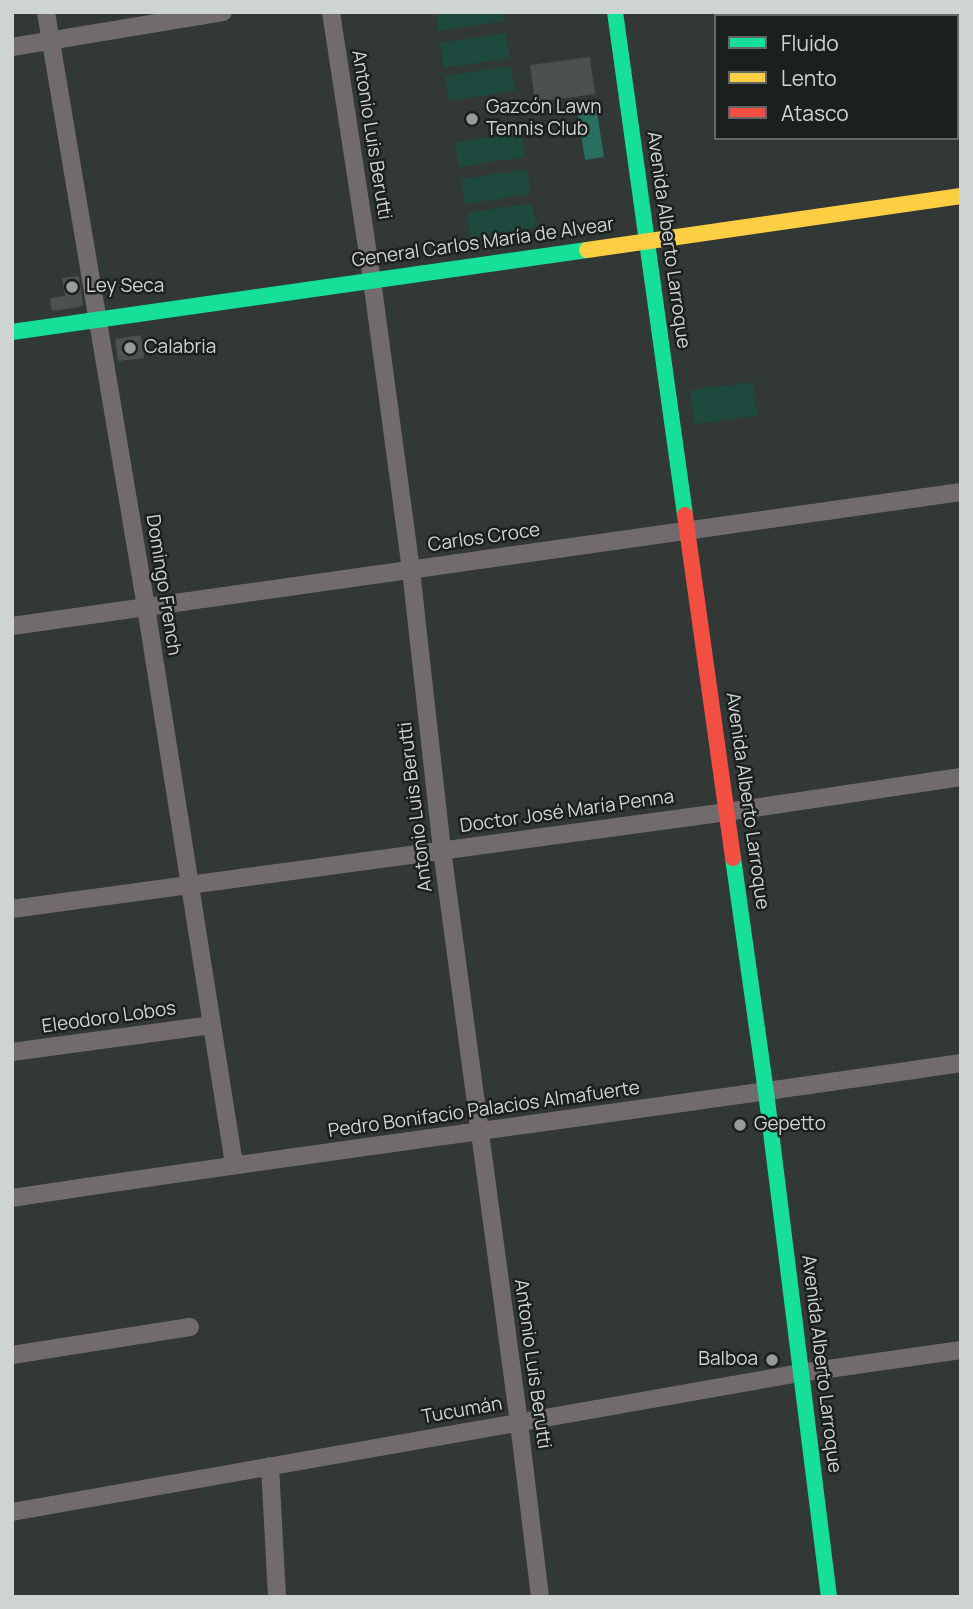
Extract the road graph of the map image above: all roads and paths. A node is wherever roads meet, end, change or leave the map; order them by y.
1 (46, 12) edge
2 (223, 12) edge
3 (331, 12) edge
4 (615, 12) edge
5 (51, 41) junction
6 (12, 47) edge
7 (961, 196) edge
8 (647, 240) junction
9 (372, 280) junction
10 (97, 320) junction
11 (12, 332) edge
12 (961, 492) edge
13 (688, 530) junction
14 (411, 570) junction
15 (146, 607) junction
16 (12, 626) edge
17 (961, 777) edge
18 (727, 811) junction
19 (442, 850) junction
20 (190, 884) junction
21 (12, 909) edge
22 (212, 1025) junction
23 (12, 1052) edge
24 (961, 1063) edge
25 (766, 1092) junction
26 (480, 1133) junction
27 (234, 1164) junction
28 (12, 1198) edge
29 (190, 1327) dead end
30 (961, 1350) edge
31 (12, 1355) edge
32 (800, 1373) junction
33 (519, 1423) junction
34 (270, 1466) junction
35 (12, 1512) edge
36 (277, 1597) edge
37 (540, 1597) edge
38 (829, 1597) edge

1 - 5 street, Domingo French
2 - 5 street
3 - 9 street, Antonio Luis Berutti
4 - 8 main road, Avenida Alberto Larroque
5 - 6 street
5 - 10 street, Domingo French
7 - 8 main road, General Carlos María de Alvear
8 - 9 main road, General Carlos María de Alvear
8 - 13 main road, Avenida Alberto Larroque
9 - 10 main road, General Carlos María de Alvear
9 - 14 street, Antonio Luis Berutti
10 - 11 main road, General Carlos María de Alvear
10 - 15 street, Domingo French
12 - 13 street, Carlos Croce
13 - 14 street, Carlos Croce
13 - 18 main road, Avenida Alberto Larroque
14 - 15 street, Carlos Croce
14 - 19 street, Antonio Luis Berutti
15 - 16 street, Carlos Croce
15 - 20 street, Domingo French
17 - 18 street, Doctor José María Penna
18 - 19 street, Doctor José María Penna
18 - 25 main road, Avenida Alberto Larroque
19 - 20 street, Doctor José María Penna
19 - 26 street, Antonio Luis Berutti
20 - 21 street, Doctor José María Penna
20 - 22 street, Domingo French
22 - 23 street, Eleodoro Lobos
22 - 27 street, Domingo French
24 - 25 street, Pedro Bonifacio Palacios Almafuerte
25 - 26 street, Pedro Bonifacio Palacios Almafuerte
25 - 32 main road, Avenida Alberto Larroque
26 - 27 street, Pedro Bonifacio Palacios Almafuerte
26 - 33 street, Antonio Luis Berutti
27 - 28 street, Pedro Bonifacio Palacios Almafuerte
29 - 31 street
30 - 32 street, Tucumán
32 - 33 street, Tucumán
32 - 38 main road, Avenida Alberto Larroque
33 - 34 street, Tucumán
33 - 37 street, Antonio Luis Berutti
34 - 35 street, Tucumán
34 - 36 street

